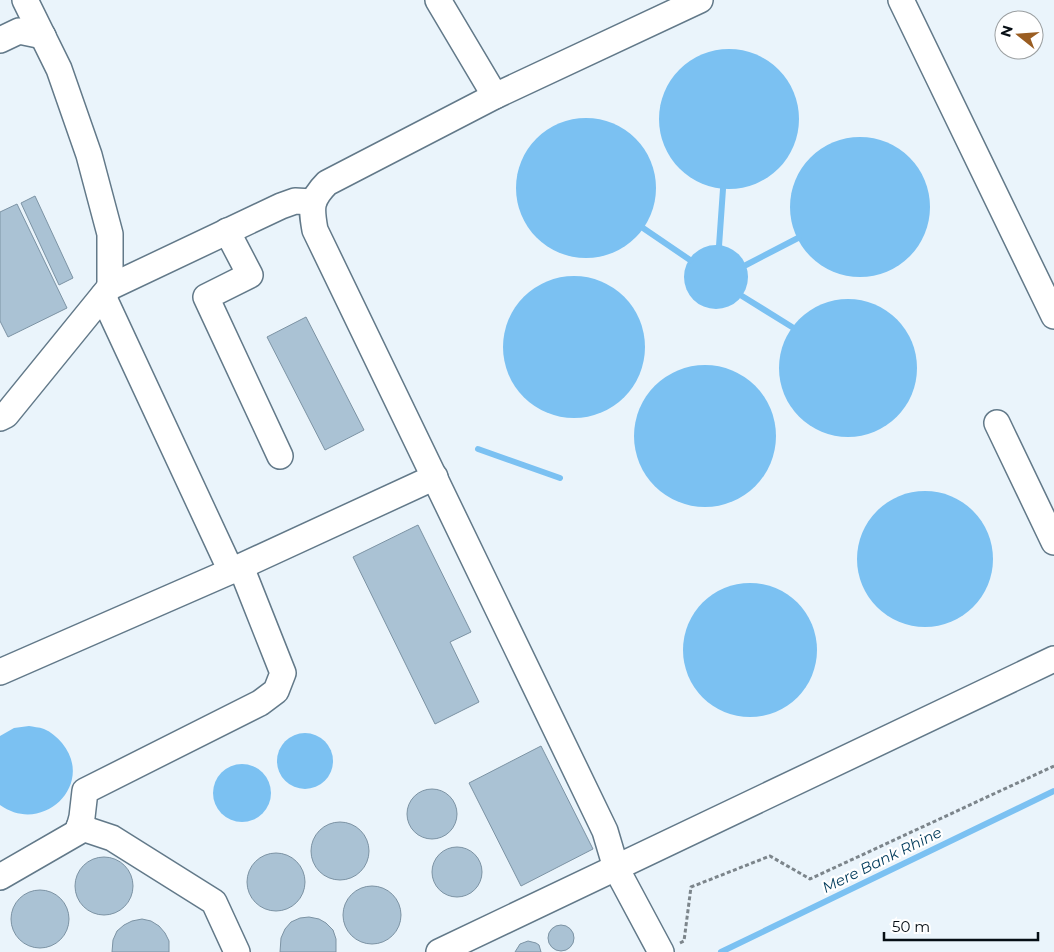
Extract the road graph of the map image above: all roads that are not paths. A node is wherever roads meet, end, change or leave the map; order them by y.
1 (25, 0) edge
2 (438, 0) edge
3 (700, 0) edge
4 (901, 0) edge
5 (43, 36) junction
6 (0, 40) edge
7 (495, 96) junction
8 (313, 202) junction
9 (227, 231) junction
10 (106, 291) junction
11 (1054, 316) edge
12 (0, 418) edge
13 (997, 423) dead end
14 (280, 456) dead end
15 (435, 477) junction
16 (1054, 542) edge
17 (236, 569) junction
18 (1054, 659) edge
19 (0, 672) edge
20 (80, 827) junction
21 (616, 868) junction
22 (0, 877) edge
23 (669, 948) edge
24 (236, 952) edge
25 (439, 952) edge

1 - 5 lane
2 - 7 lane
3 - 7 lane
4 - 11 lane
5 - 6 lane
5 - 10 lane
7 - 8 lane
8 - 9 lane
8 - 15 lane
9 - 10 lane
9 - 14 lane
10 - 12 lane
10 - 17 lane
13 - 16 lane
15 - 17 lane
15 - 21 lane
17 - 19 lane
17 - 20 lane
18 - 21 lane
20 - 22 lane
20 - 24 lane
21 - 23 lane
21 - 25 lane

